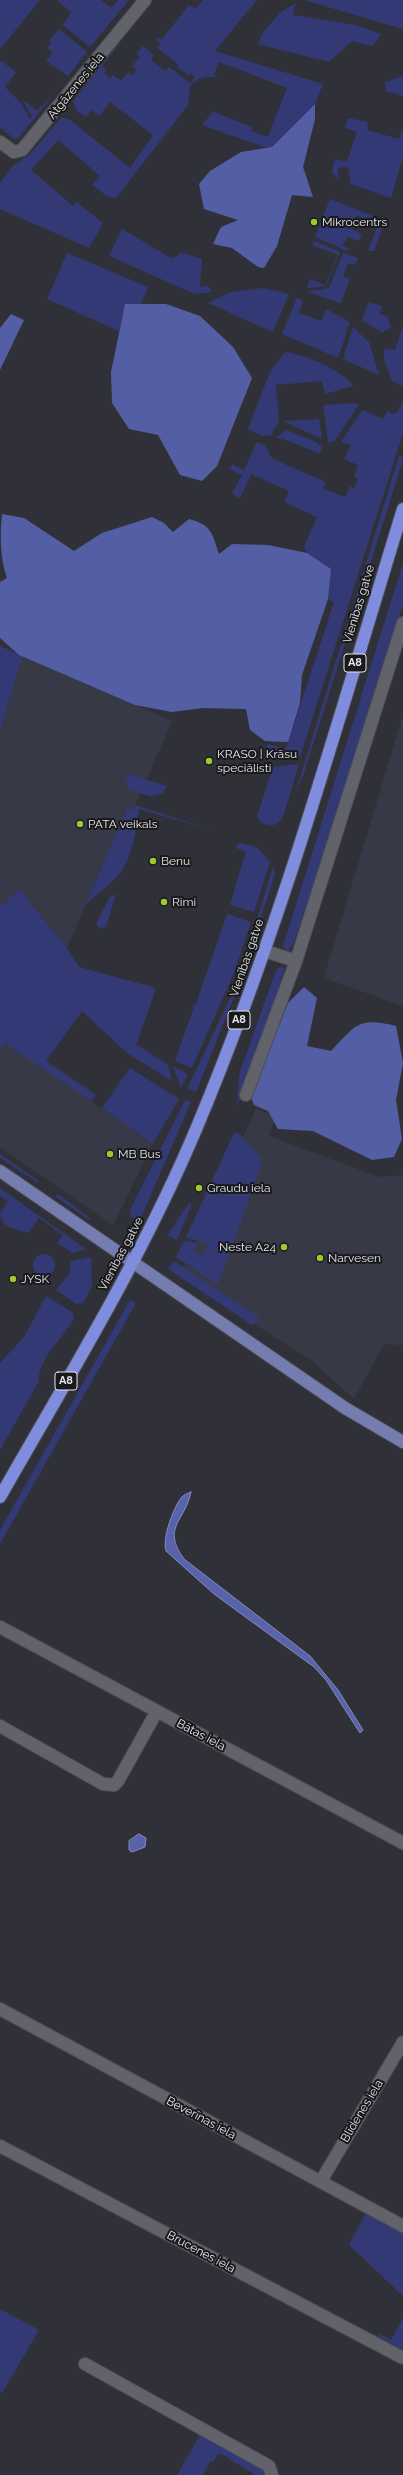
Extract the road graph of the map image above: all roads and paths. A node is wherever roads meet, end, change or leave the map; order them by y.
1 (145, 0) edge
2 (0, 142) edge
3 (403, 510) edge
4 (403, 623) edge
5 (265, 951) junction
6 (296, 961) junction
7 (246, 1095) dead end
8 (0, 1171) edge
9 (133, 1264) junction
10 (403, 1442) edge
11 (0, 1497) edge
12 (0, 1627) edge
13 (157, 1711) junction
14 (0, 1726) edge
15 (403, 1842) edge
16 (0, 2009) edge
17 (403, 2042) edge
18 (0, 2146) edge
19 (321, 2181) junction
20 (403, 2226) edge
21 (403, 2358) edge
22 (85, 2364) dead end
23 (272, 2475) edge

1 - 2 street, Atgāzenes iela
3 - 5 highway, Vienības gatve / A8
4 - 6 street
5 - 6 street
5 - 9 highway, Vienības gatve / A8
6 - 7 street
8 - 9 main road
9 - 10 main road
9 - 11 highway, Vienības gatve / A8
12 - 13 street, Bātas iela
13 - 14 street
13 - 15 street, Bātas iela
16 - 19 street, Beverīnas iela
17 - 19 street, Blīdenes iela
18 - 21 street, Brucenes iela
19 - 20 street, Beverīnas iela
22 - 23 street

